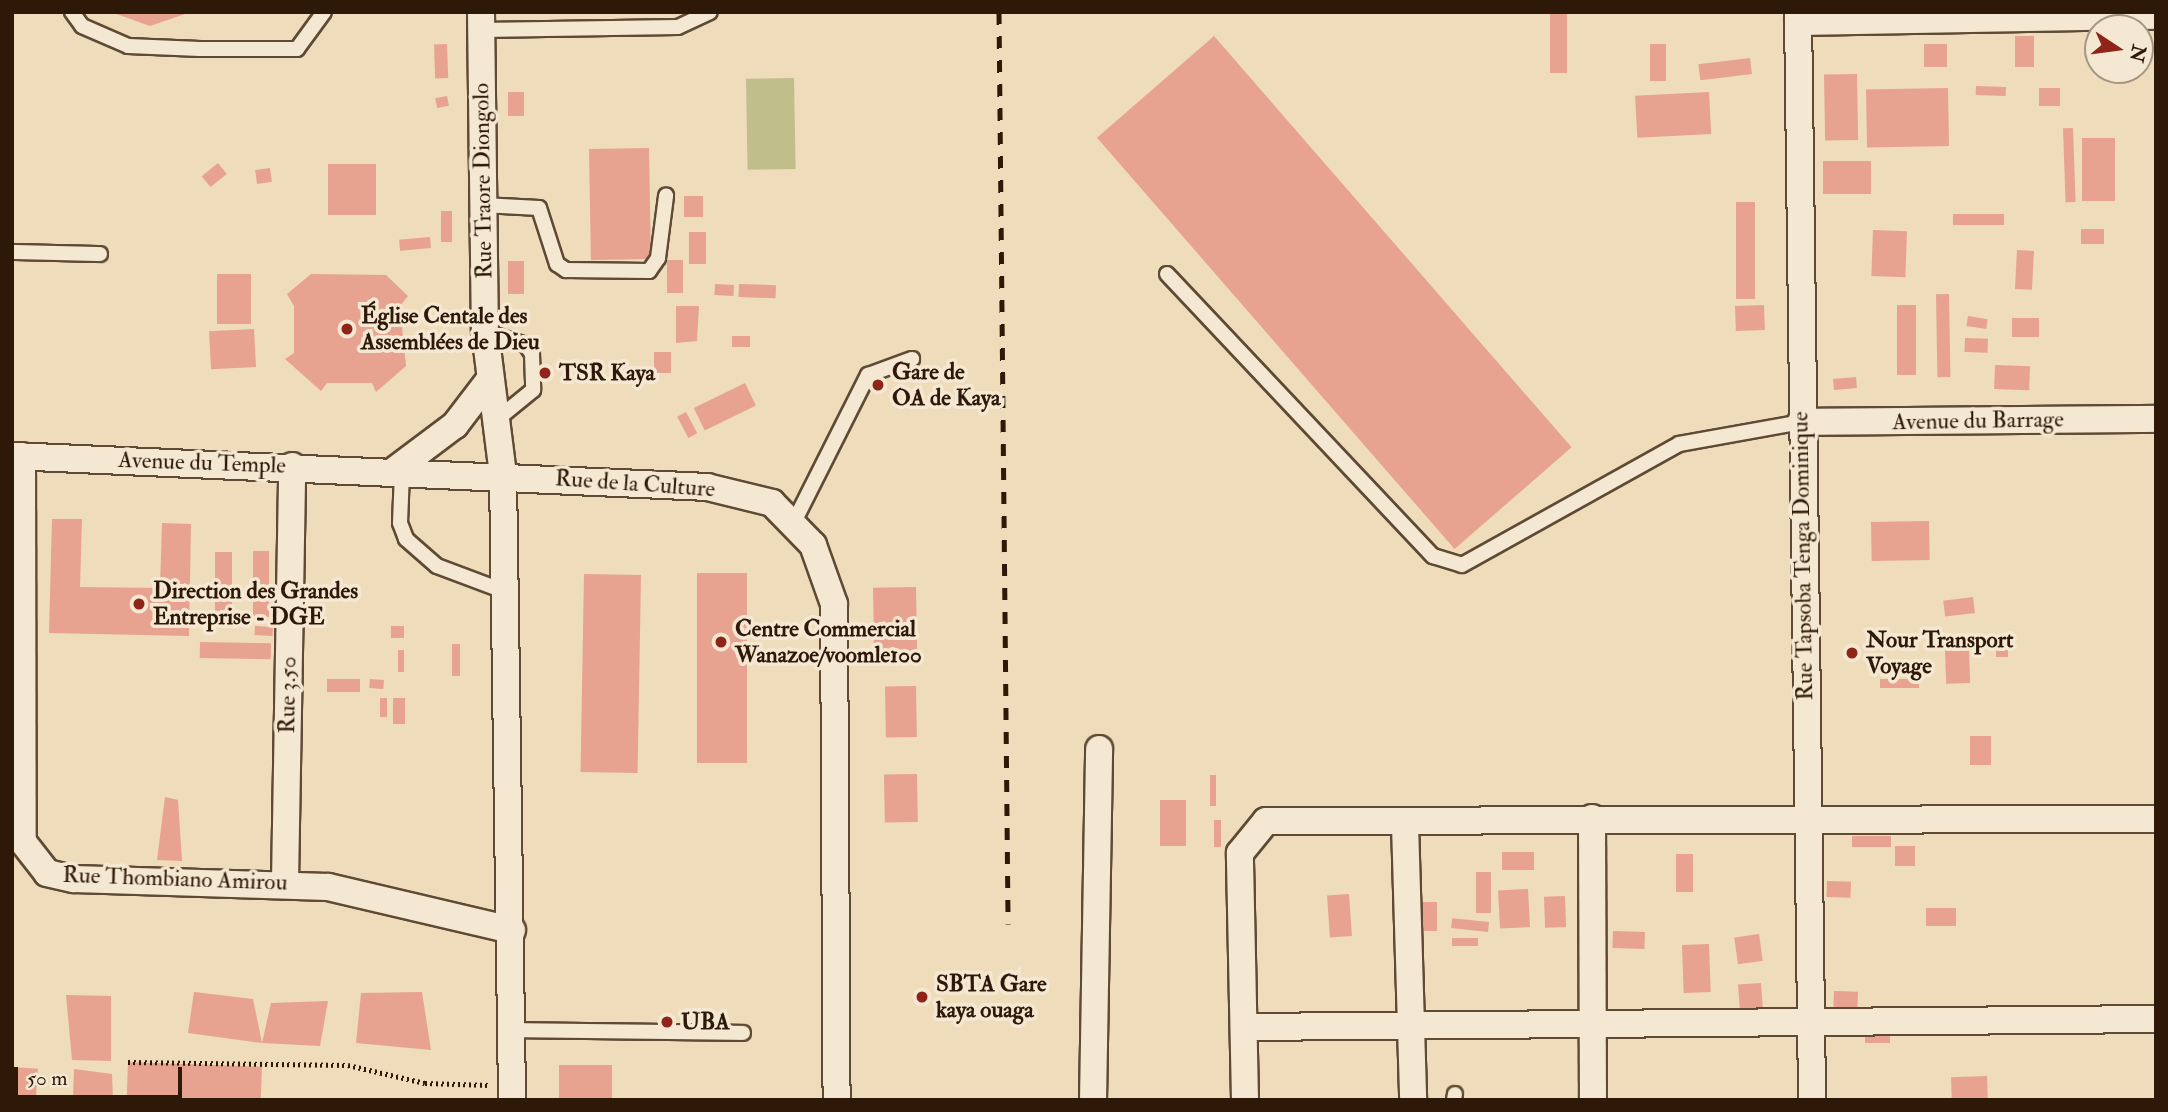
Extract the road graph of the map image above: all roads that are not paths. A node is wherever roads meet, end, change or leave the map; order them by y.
1 (72, 12) edge
2 (324, 12) edge
3 (710, 12) edge
4 (2156, 16) edge
5 (1798, 17) edge
6 (481, 21) edge
7 (666, 196) dead end
8 (484, 205) junction
9 (12, 252) edge
10 (100, 254) dead end
11 (1167, 274) dead end
12 (485, 332) junction
13 (912, 359) dead end
14 (491, 379) junction
15 (2156, 419) edge
16 (495, 421) junction
17 (1801, 422) junction
18 (17, 456) edge
19 (292, 466) junction
20 (397, 473) junction
21 (503, 475) junction
22 (794, 522) junction
23 (506, 592) junction
24 (1098, 749) dead end
25 (1592, 818) junction
26 (2156, 819) edge
27 (1405, 824) junction
28 (1807, 824) junction
29 (285, 883) junction
30 (512, 930) junction
31 (2156, 1019) edge
32 (1591, 1020) junction
33 (1810, 1025) junction
34 (1411, 1026) junction
35 (1244, 1027) junction
36 (512, 1030) junction
37 (743, 1033) dead end
38 (512, 1092) edge
39 (837, 1100) edge
40 (1093, 1100) edge
41 (1245, 1100) edge
42 (1412, 1100) edge
43 (1593, 1100) edge
44 (1812, 1100) edge

1 - 2 lane
3 - 6 lane
4 - 5 street
5 - 17 street, Rue Tapsoba Tenga Dominique
6 - 8 street, Rue Traore Diongolo
7 - 8 lane
8 - 12 street, Rue Traore Diongolo
9 - 10 lane
11 - 17 lane
12 - 14 street, Rue Traore Diongolo
12 - 16 lane
13 - 22 lane
14 - 16 street, Rue Traore Diongolo
14 - 20 street
15 - 17 street, Avenue du Barrage
16 - 21 street, Rue Traore Diongolo
17 - 28 street, Rue Tapsoba Tenga Dominique
18 - 19 street, Avenue du Temple
18 - 29 street, Rue Thombiano Amirou
19 - 20 street, Avenue du Temple
19 - 29 street, Rue 3.50
20 - 21 street, Avenue du Temple
20 - 23 lane
21 - 22 street, Rue de la Culture
21 - 23 street
22 - 39 street, Rue de la Culture
23 - 30 street
24 - 40 street
25 - 27 street
25 - 28 street
25 - 32 street
26 - 28 street
27 - 34 street
27 - 35 street
28 - 33 street, Rue Tapsoba Tenga Dominique
29 - 30 street, Rue Thombiano Amirou
30 - 36 street
31 - 33 street
32 - 33 street
32 - 34 street
32 - 43 street
33 - 44 street, Rue Tapsoba Tenga Dominique
34 - 35 street
34 - 42 street
35 - 41 street
36 - 37 lane
36 - 38 street

